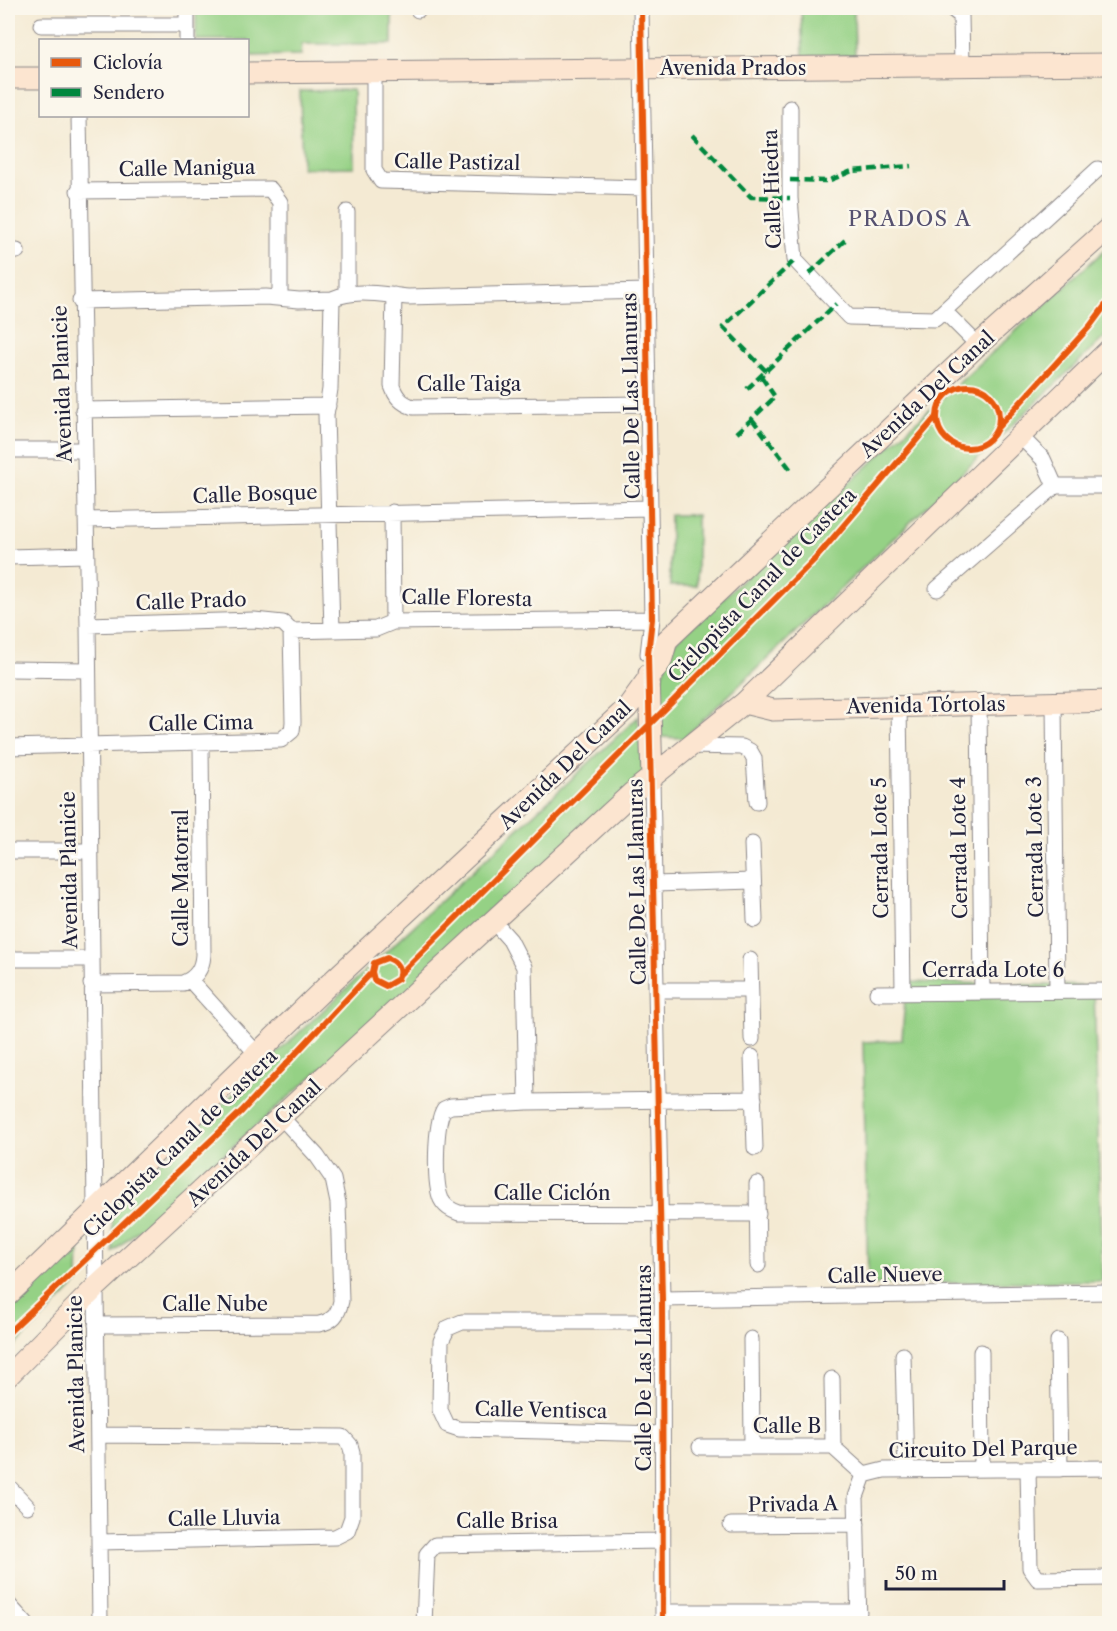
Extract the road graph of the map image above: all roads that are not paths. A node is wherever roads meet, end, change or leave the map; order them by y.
1 (187, 8) edge
2 (641, 8) edge
3 (951, 8) edge
4 (41, 25) dead end
5 (187, 25) junction
6 (188, 39) edge
7 (1110, 64) edge
8 (963, 67) junction
9 (642, 69) junction
10 (374, 71) junction
11 (249, 73) edge
12 (8, 78) edge
13 (39, 78) edge
14 (790, 108) dead end
15 (78, 117) edge
16 (1098, 169) dead end
17 (644, 188) junction
18 (78, 191) junction
19 (347, 212) dead end
20 (1110, 227) edge
21 (646, 291) junction
22 (347, 294) junction
23 (394, 295) junction
24 (280, 298) junction
25 (332, 298) junction
26 (80, 301) junction
27 (944, 311) junction
28 (978, 345) junction
29 (1110, 349) edge
30 (647, 404) junction
31 (328, 406) junction
32 (83, 410) junction
33 (1019, 435) junction
34 (8, 450) edge
35 (84, 450) junction
36 (1055, 486) junction
37 (1110, 486) edge
38 (649, 508) junction
39 (392, 512) junction
40 (327, 513) junction
41 (86, 520) junction
42 (86, 555) junction
43 (8, 557) edge
44 (937, 589) dead end
45 (652, 619) junction
46 (393, 622) junction
47 (88, 625) junction
48 (332, 630) junction
49 (291, 632) junction
50 (648, 654) joint
51 (8, 669) edge
52 (88, 670) junction
53 (649, 681) junction
54 (1110, 701) edge
55 (1054, 702) junction
56 (744, 703) junction
57 (979, 703) junction
58 (899, 704) junction
59 (201, 744) junction
60 (88, 746) junction
61 (689, 746) junction
62 (8, 747) edge
63 (652, 779) junction
64 (757, 802) dead end
65 (752, 844) dead end
66 (8, 850) edge
67 (89, 851) junction
68 (753, 881) junction
69 (654, 884) junction
70 (755, 920) dead end
71 (493, 921) junction
72 (8, 959) edge
73 (91, 959) junction
74 (750, 960) dead end
75 (190, 980) junction
76 (91, 984) junction
77 (656, 990) junction
78 (750, 990) junction
79 (903, 991) junction
80 (1057, 991) junction
81 (1110, 991) edge
82 (982, 992) junction
83 (877, 993) dead end
84 (752, 1039) dead end
85 (258, 1055) junction
86 (752, 1058) dead end
87 (754, 1099) junction
88 (658, 1100) junction
89 (527, 1102) junction
90 (282, 1118) junction
91 (755, 1148) dead end
92 (757, 1185) dead end
93 (94, 1210) junction
94 (659, 1214) junction
95 (758, 1214) junction
96 (758, 1265) dead end
97 (95, 1288) junction
98 (1110, 1292) edge
99 (8, 1295) edge
100 (662, 1299) junction
101 (660, 1322) junction
102 (96, 1325) junction
103 (751, 1339) dead end
104 (1058, 1341) dead end
105 (981, 1352) dead end
106 (903, 1355) dead end
107 (8, 1376) edge
108 (832, 1378) dead end
109 (661, 1434) junction
110 (99, 1435) junction
111 (700, 1447) dead end
112 (752, 1447) junction
113 (833, 1447) junction
114 (1060, 1468) junction
115 (1110, 1468) edge
116 (906, 1469) junction
117 (982, 1469) junction
118 (1029, 1469) junction
119 (864, 1474) junction
120 (8, 1486) edge
121 (27, 1506) dead end
122 (856, 1524) junction
123 (731, 1526) dead end
124 (662, 1541) junction
125 (99, 1542) junction
126 (1110, 1578) edge
127 (8, 1604) edge
128 (663, 1618) edge
129 (859, 1618) edge
130 (26, 1623) edge
131 (100, 1623) edge
132 (424, 1623) edge

1 - 5 street
2 - 9 street, Calle De Las Llanuras
3 - 8 street
4 - 5 street
5 - 6 street
7 - 8 main road, Avenida Prados
8 - 9 main road, Avenida Prados
9 - 10 main road, Avenida Prados
9 - 17 street, Calle De Las Llanuras
10 - 11 main road, Avenida Prados
10 - 17 street, Calle Pastizal
12 - 13 main road
14 - 27 street, Calle Hiedra
15 - 18 street, Avenida Planicie
16 - 27 street
17 - 21 street, Calle De Las Llanuras
18 - 24 street, Calle Manigua
18 - 26 street, Avenida Planicie
19 - 22 street
20 - 28 main road, Avenida Del Canal
21 - 23 street
21 - 30 street, Calle De Las Llanuras
22 - 23 street
22 - 25 street
23 - 30 street, Calle Taiga
24 - 25 street
24 - 26 street
25 - 31 street, Calle Bosque
26 - 32 street, Avenida Planicie
27 - 28 street
28 - 53 main road, Avenida Del Canal
29 - 33 main road, Avenida Del Canal
30 - 38 street, Calle De Las Llanuras
31 - 32 street
31 - 40 street, Calle Bosque
32 - 35 street, Avenida Planicie
33 - 36 street
33 - 56 main road, Avenida Del Canal
34 - 35 street
35 - 41 street, Avenida Planicie
36 - 37 street
36 - 44 street
38 - 39 street
38 - 45 street, Calle De Las Llanuras
39 - 40 street
39 - 46 street, Calle Floresta
40 - 41 street, Calle Bosque
40 - 48 street
41 - 42 street, Avenida Planicie
42 - 43 street
42 - 47 street, Avenida Planicie
45 - 46 street, Calle Floresta
45 - 50 street, Calle De Las Llanuras
46 - 48 street
47 - 49 street, Calle Prado
47 - 52 street, Avenida Planicie
48 - 49 street
49 - 59 street, Calle Cima
50 - 53 main road, Calle De Las Llanuras
51 - 52 street
52 - 60 street, Avenida Planicie
53 - 63 main road, Calle De Las Llanuras
53 - 85 main road, Avenida Del Canal
54 - 55 main road, Avenida Tórtolas
55 - 57 main road, Avenida Tórtolas
55 - 80 street, Cerrada Lote 3
56 - 58 main road, Avenida Tórtolas
56 - 61 main road, Avenida Del Canal
57 - 58 main road, Avenida Tórtolas
57 - 82 street, Cerrada Lote 4
58 - 79 street, Cerrada Lote 5
59 - 60 street, Calle Cima
59 - 75 street, Calle Matorral
60 - 62 street, Calle Cima
60 - 67 street, Avenida Planicie
61 - 63 main road, Avenida Del Canal
61 - 64 street
63 - 69 street, Calle De Las Llanuras
63 - 71 main road, Avenida Del Canal
65 - 68 street
66 - 67 street
67 - 73 street, Avenida Planicie
68 - 69 street
68 - 70 street
69 - 77 street, Calle De Las Llanuras
71 - 89 street
71 - 90 main road, Avenida Del Canal
72 - 73 street
73 - 76 street, Avenida Planicie
74 - 78 street
75 - 76 street
75 - 85 street
76 - 93 street, Avenida Planicie
77 - 78 street
77 - 88 street, Calle De Las Llanuras
78 - 84 street
79 - 82 street, Cerrada Lote 6
79 - 83 street, Cerrada Lote 6
80 - 81 street, Cerrada Lote 6
80 - 82 street, Cerrada Lote 6
85 - 93 main road, Avenida Del Canal
86 - 87 street
87 - 88 street
87 - 91 street
88 - 89 street
88 - 94 street, Calle De Las Llanuras
89 - 94 street, Calle Ciclón
90 - 97 main road, Avenida Del Canal
90 - 102 street, Calle Nube
92 - 95 street
93 - 97 street, Avenida Planicie
93 - 99 main road, Avenida Del Canal
94 - 95 street, Calle Ciclón
94 - 100 street, Calle De Las Llanuras
95 - 96 street
97 - 102 street, Avenida Planicie
97 - 107 main road, Avenida Del Canal
98 - 100 street, Calle Nueve
100 - 101 street, Calle De Las Llanuras
101 - 109 street, Calle De Las Llanuras
101 - 109 street, Calle Ventisca
102 - 110 street, Avenida Planicie
103 - 112 street
104 - 114 street
105 - 117 street
106 - 116 street
108 - 113 street
109 - 124 street, Calle De Las Llanuras
110 - 125 street, Avenida Planicie
110 - 125 street, Calle Lluvia
111 - 112 street, Calle B
112 - 113 street, Calle B
113 - 119 street, Calle B
114 - 115 street, Circuito Del Parque
114 - 118 street, Circuito Del Parque
116 - 117 street, Circuito Del Parque
116 - 119 street, Circuito Del Parque
117 - 118 street, Circuito Del Parque
118 - 126 street
119 - 122 street, Circuito Del Parque
120 - 121 street
122 - 123 street, Privada A
122 - 129 street, Circuito Del Parque
124 - 128 street, Calle De Las Llanuras
124 - 132 street, Calle Brisa
125 - 131 street, Avenida Planicie
127 - 130 street
128 - 129 street

